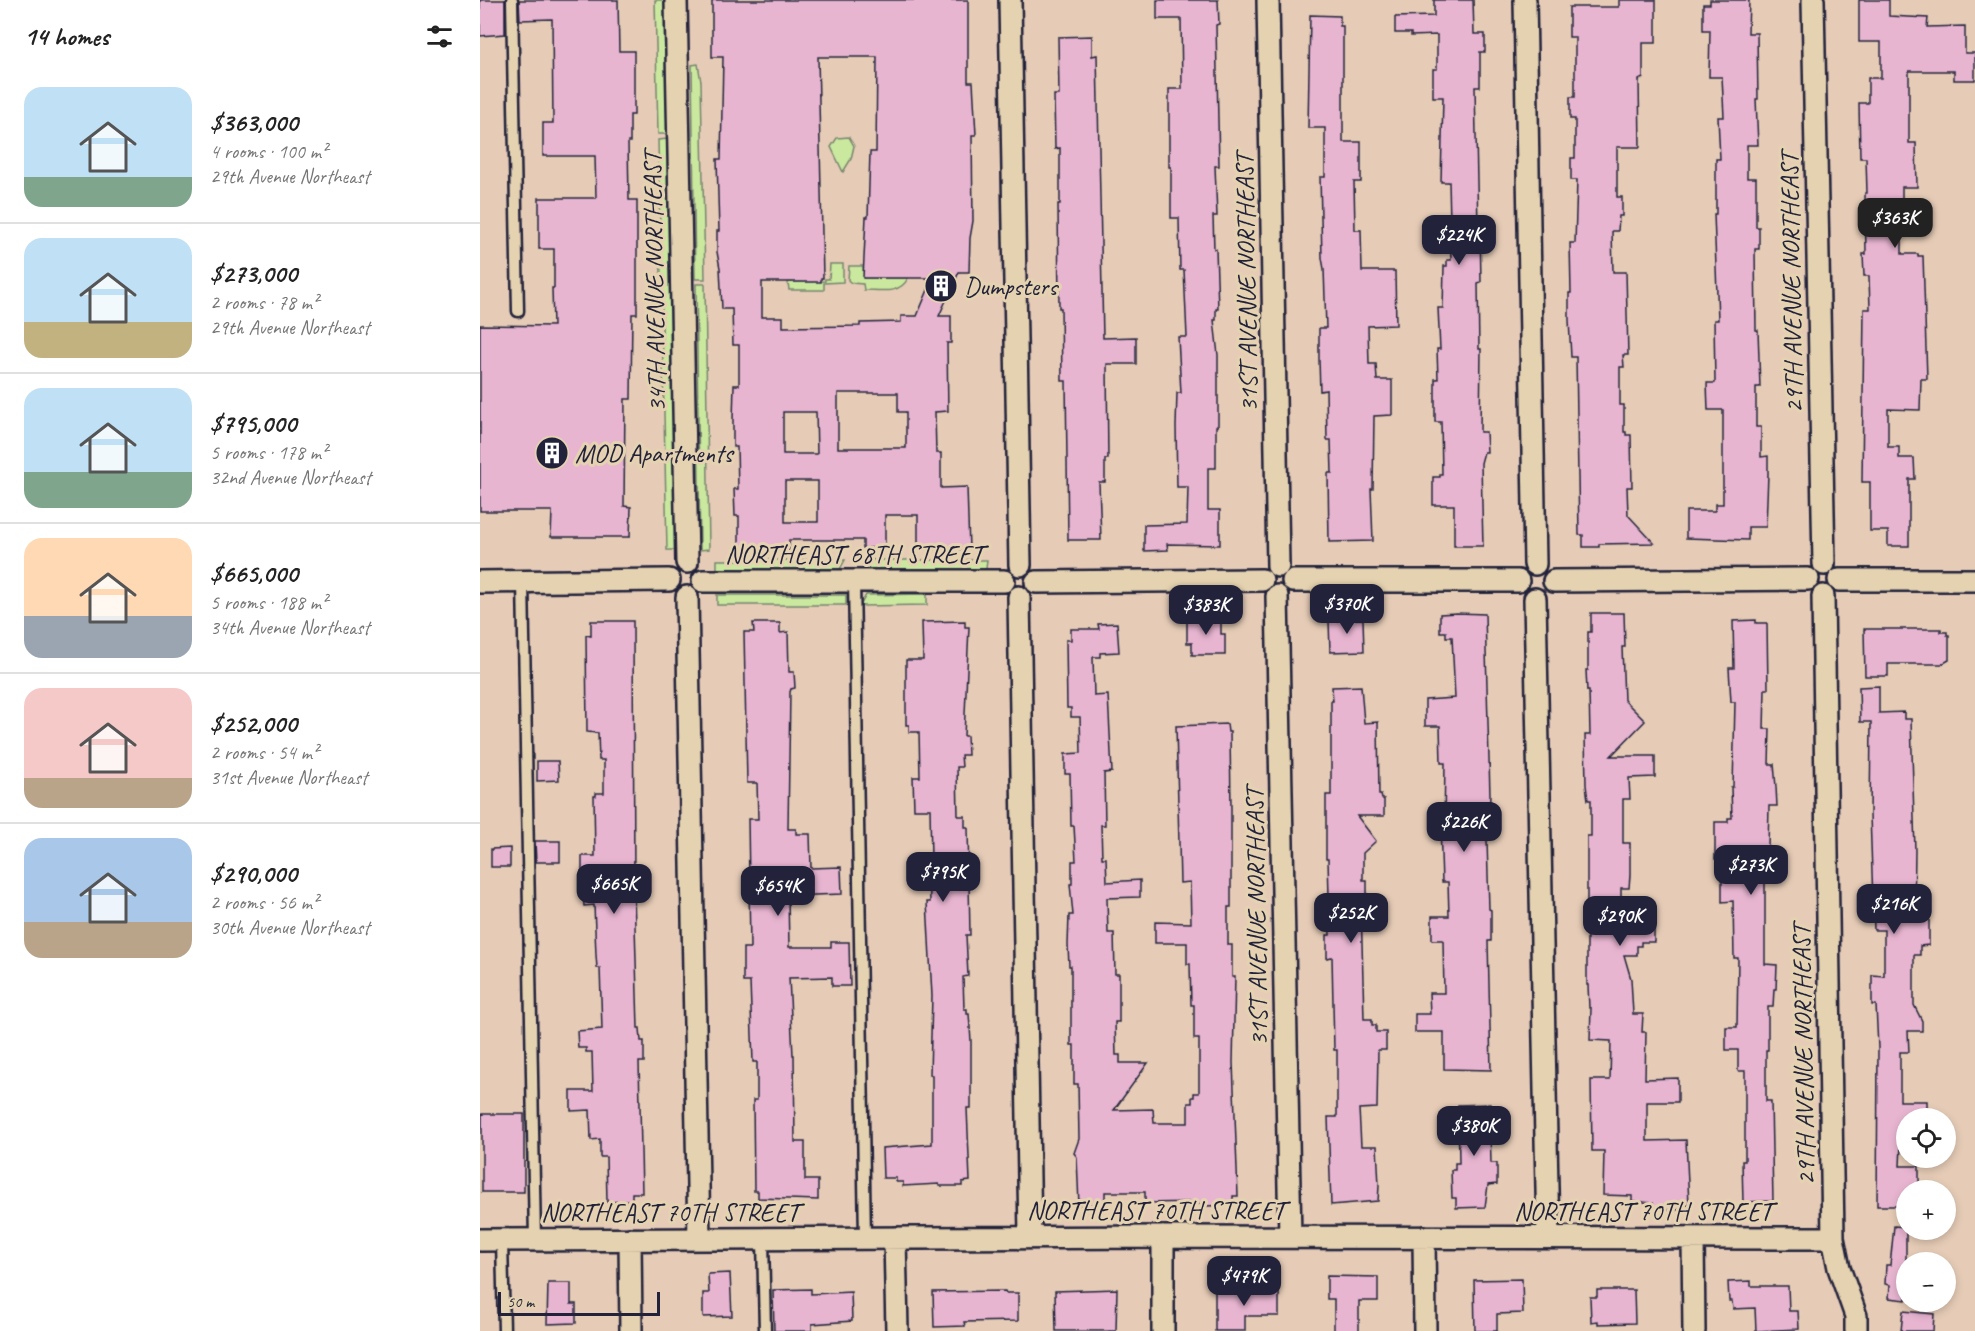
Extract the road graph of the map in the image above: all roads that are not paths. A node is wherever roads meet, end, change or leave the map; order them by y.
1 (512, 0) edge
2 (676, 0) edge
3 (1010, 0) edge
4 (1268, 0) edge
5 (1525, 0) edge
6 (1813, 0) edge
7 (518, 311) dead end
8 (687, 562) junction
9 (1535, 564) junction
10 (1824, 564) junction
11 (1020, 565) junction
12 (1278, 566) junction
13 (1808, 579) junction
14 (669, 580) junction
15 (854, 580) junction
16 (1262, 580) junction
17 (1839, 580) junction
18 (1975, 580) edge
19 (523, 581) junction
20 (704, 581) junction
21 (1004, 581) junction
22 (1293, 581) junction
23 (1518, 581) junction
24 (480, 582) edge
25 (1036, 582) junction
26 (1554, 582) junction
27 (1277, 596) junction
28 (1823, 596) junction
29 (687, 597) junction
30 (1019, 597) junction
31 (1535, 599) junction
32 (1163, 1236) junction
33 (1290, 1236) junction
34 (1030, 1237) junction
35 (1424, 1237) junction
36 (1548, 1237) junction
37 (865, 1238) junction
38 (896, 1238) junction
39 (1693, 1238) junction
40 (1833, 1238) junction
41 (630, 1239) junction
42 (699, 1239) junction
43 (763, 1239) junction
44 (480, 1240) edge
45 (502, 1240) junction
46 (535, 1240) junction
47 (504, 1331) edge
48 (631, 1331) edge
49 (765, 1331) edge
50 (897, 1331) edge
51 (1163, 1331) edge
52 (1425, 1331) edge
53 (1694, 1331) edge
54 (1856, 1331) edge

1 - 7 lane
2 - 8 street, 34TH AVENUE NORTHEAST
3 - 11 street
4 - 12 street, 31ST AVENUE NORTHEAST
5 - 9 street
6 - 10 street, 29TH AVENUE NORTHEAST
8 - 14 street
8 - 20 street
9 - 23 street
9 - 26 street
10 - 13 street
10 - 17 street
11 - 21 street
11 - 25 street
12 - 16 street
12 - 22 street
13 - 26 street
13 - 28 street
14 - 19 street
14 - 29 street
15 - 20 street, NORTHEAST 68TH STREET
15 - 21 street, NORTHEAST 68TH STREET
15 - 37 lane
16 - 25 street
16 - 27 street
17 - 18 street
17 - 28 street
19 - 24 street
19 - 46 lane
20 - 29 street
21 - 30 street
22 - 23 street
22 - 27 street
23 - 31 street
25 - 30 street
26 - 31 street
27 - 33 street, 31ST AVENUE NORTHEAST
28 - 40 street, 29TH AVENUE NORTHEAST
29 - 42 street
30 - 34 street
31 - 36 street
32 - 33 street, NORTHEAST 70TH STREET
32 - 34 street, NORTHEAST 70TH STREET
32 - 51 street
33 - 35 street, NORTHEAST 70TH STREET
34 - 38 street, NORTHEAST 70TH STREET
35 - 36 street, NORTHEAST 70TH STREET
35 - 52 street
36 - 39 street, NORTHEAST 70TH STREET
37 - 38 street, NORTHEAST 70TH STREET
37 - 43 street, NORTHEAST 70TH STREET
38 - 50 street
39 - 40 street, NORTHEAST 70TH STREET
39 - 53 street
40 - 54 street, 29TH AVENUE NORTHEAST
41 - 42 street, NORTHEAST 70TH STREET
41 - 46 street, NORTHEAST 70TH STREET
41 - 48 street
42 - 43 street, NORTHEAST 70TH STREET
43 - 49 lane
44 - 45 street, NORTHEAST 70TH STREET
45 - 46 street, NORTHEAST 70TH STREET
45 - 47 lane

